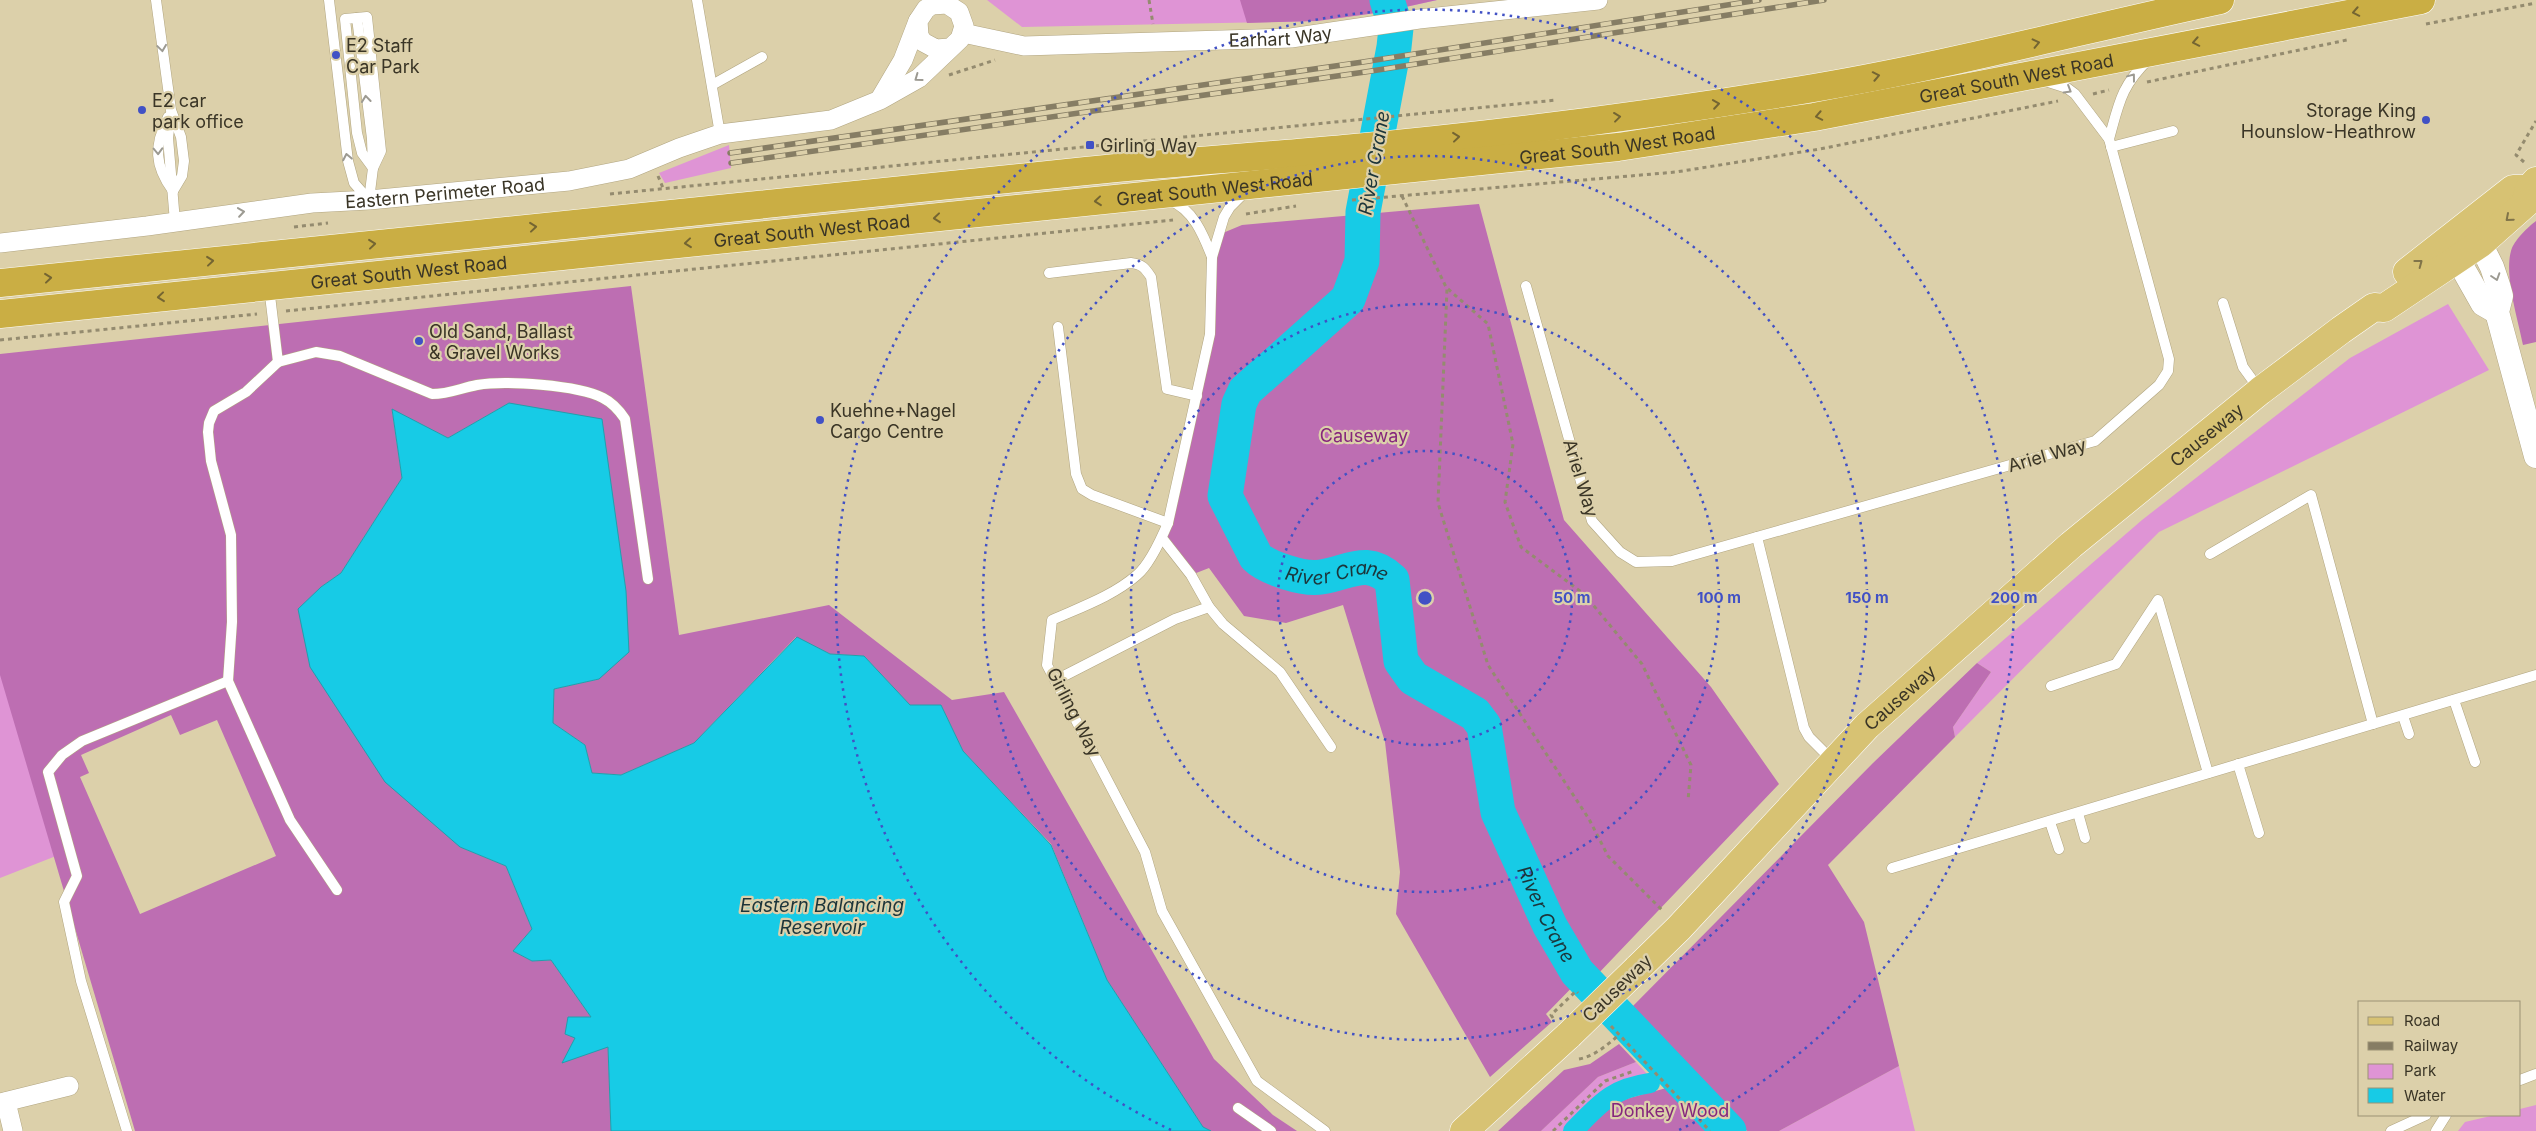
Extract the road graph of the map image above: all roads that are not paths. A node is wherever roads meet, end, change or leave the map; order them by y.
1 (156, 0) edge
2 (329, 0) edge
3 (697, 0) edge
4 (1598, 0) edge
5 (2220, 0) edge
6 (2421, 0) edge
7 (932, 2) edge
8 (362, 17) dead end
9 (918, 21) junction
10 (963, 33) junction
11 (950, 48) junction
12 (2161, 49) junction
13 (762, 57) dead end
14 (2022, 77) junction
15 (712, 85) junction
16 (880, 100) junction
17 (2173, 131) dead end
18 (720, 134) junction
19 (2110, 143) junction
20 (1408, 155) junction
21 (1259, 185) junction
22 (2533, 185) edge
23 (1147, 196) junction
24 (368, 200) junction
25 (175, 222) junction
26 (2475, 233) junction
27 (0, 243) edge
28 (2453, 250) junction
29 (1212, 257) junction
30 (1049, 273) dead end
31 (0, 283) edge
32 (1526, 286) dead end
33 (271, 299) junction
34 (2223, 303) dead end
35 (2497, 312) junction
36 (0, 314) edge
37 (1058, 327) dead end
38 (278, 362) junction
39 (2260, 392) junction
40 (1197, 396) junction
41 (2536, 456) edge
42 (1168, 523) junction
43 (1757, 537) junction
44 (1162, 538) junction
45 (2210, 554) dead end
46 (648, 578) dead end
47 (1209, 607) junction
48 (2536, 675) edge
49 (1056, 680) junction
50 (228, 681) junction
51 (2050, 686) dead end
52 (2454, 700) junction
53 (2403, 716) junction
54 (2373, 724) junction
55 (2409, 734) dead end
56 (1331, 747) dead end
57 (1834, 762) junction
58 (2474, 762) dead end
59 (2238, 764) junction
60 (2208, 773) junction
61 (2078, 814) junction
62 (2050, 822) junction
63 (2259, 833) dead end
64 (2085, 838) dead end
65 (2059, 849) dead end
66 (1892, 868) dead end
67 (337, 890) dead end
68 (2536, 1074) edge
69 (2521, 1080) edge
70 (69, 1086) dead end
71 (3, 1103) edge
72 (1238, 1108) dead end
73 (2424, 1116) edge
74 (2445, 1116) edge
75 (13, 1131) edge
76 (127, 1131) edge
77 (1271, 1131) edge
78 (1325, 1131) edge
79 (1464, 1131) edge
80 (2391, 1131) edge
81 (2436, 1131) edge

1 -> 25 lane
24 -> 2 lane
3 - 15 lane
4 - 10 street, Earhart Way
20 -> 5 highway, Great South West Road
6 -> 12 highway, Great South West Road
7 - 9 street
7 - 10 street
24 -> 8 lane
9 - 11 street
9 - 16 street
10 - 11 street
11 -> 16 street, Eastern Perimeter Road
12 - 14 highway, Great South West Road
19 -> 12 lane
13 - 15 lane
14 -> 19 lane, Ariel Way
14 -> 20 highway, Great South West Road
15 - 18 lane
16 - 18 street, Eastern Perimeter Road
17 - 19 lane
18 - 24 street, Eastern Perimeter Road
19 - 43 lane, Ariel Way
20 - 21 highway, Great South West Road
31 -> 20 highway, Great South West Road
21 - 23 highway, Great South West Road
21 - 29 lane, Girling Way
22 - 26 main road, Causeway
23 - 29 lane, Girling Way
23 -> 33 highway, Great South West Road
25 -> 24 street, Eastern Perimeter Road
25 - 27 street, Eastern Perimeter Road
26 - 28 main road, Causeway
26 -> 35 street
28 - 35 street
28 - 39 main road, Causeway
29 - 40 lane, Girling Way
30 - 40 lane
32 - 43 lane, Ariel Way
33 -> 36 highway, Great South West Road
33 - 38 lane
34 - 39 lane
35 - 41 street
37 - 42 lane
38 - 46 lane
38 - 50 lane
39 - 57 main road, Causeway
40 - 42 lane, Girling Way
42 - 44 lane, Girling Way
43 - 57 lane
44 - 47 lane
44 - 49 lane, Girling Way
45 - 54 lane
47 - 49 lane
47 - 56 lane
48 - 52 lane
49 - 78 lane, Girling Way
50 - 67 lane
50 - 76 lane
51 - 60 lane
52 - 53 lane
52 - 58 lane
53 - 54 lane
53 - 55 lane
54 - 59 lane
57 - 79 main road, Causeway, bridge
59 - 60 lane
59 - 63 lane
60 - 61 lane
61 - 62 lane
61 - 64 lane
62 - 65 lane
62 - 66 lane
68 - 69 lane
70 - 71 street
71 - 75 street
72 - 77 lane
73 - 80 lane
74 - 81 lane

